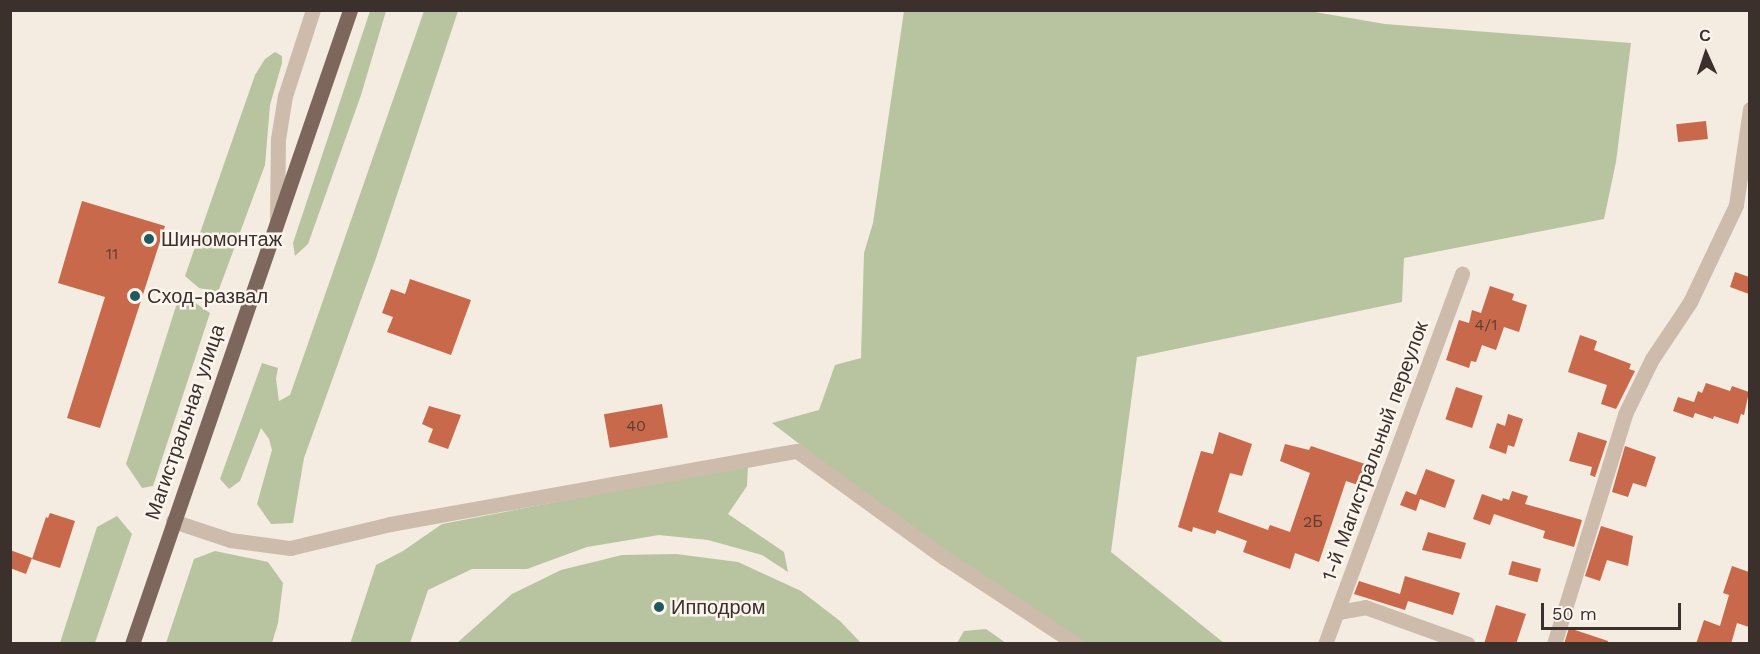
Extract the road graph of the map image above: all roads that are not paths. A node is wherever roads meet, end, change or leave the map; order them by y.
1 (313, 10) edge
2 (350, 10) edge
3 (1749, 109) edge
4 (277, 219) junction
5 (1462, 273) dead end
6 (173, 521) junction
7 (1338, 612) junction
8 (132, 644) edge
9 (1076, 644) edge
10 (1325, 644) edge
11 (1468, 644) edge
12 (1554, 644) edge

1 - 4 street
2 - 4 main road, Магистральная улица
3 - 12 street
4 - 6 main road, Магистральная улица
5 - 7 street, 1-й Магистральный переулок
6 - 8 main road, Магистральная улица
6 - 9 street
7 - 10 street, 1-й Магистральный переулок
7 - 11 street

